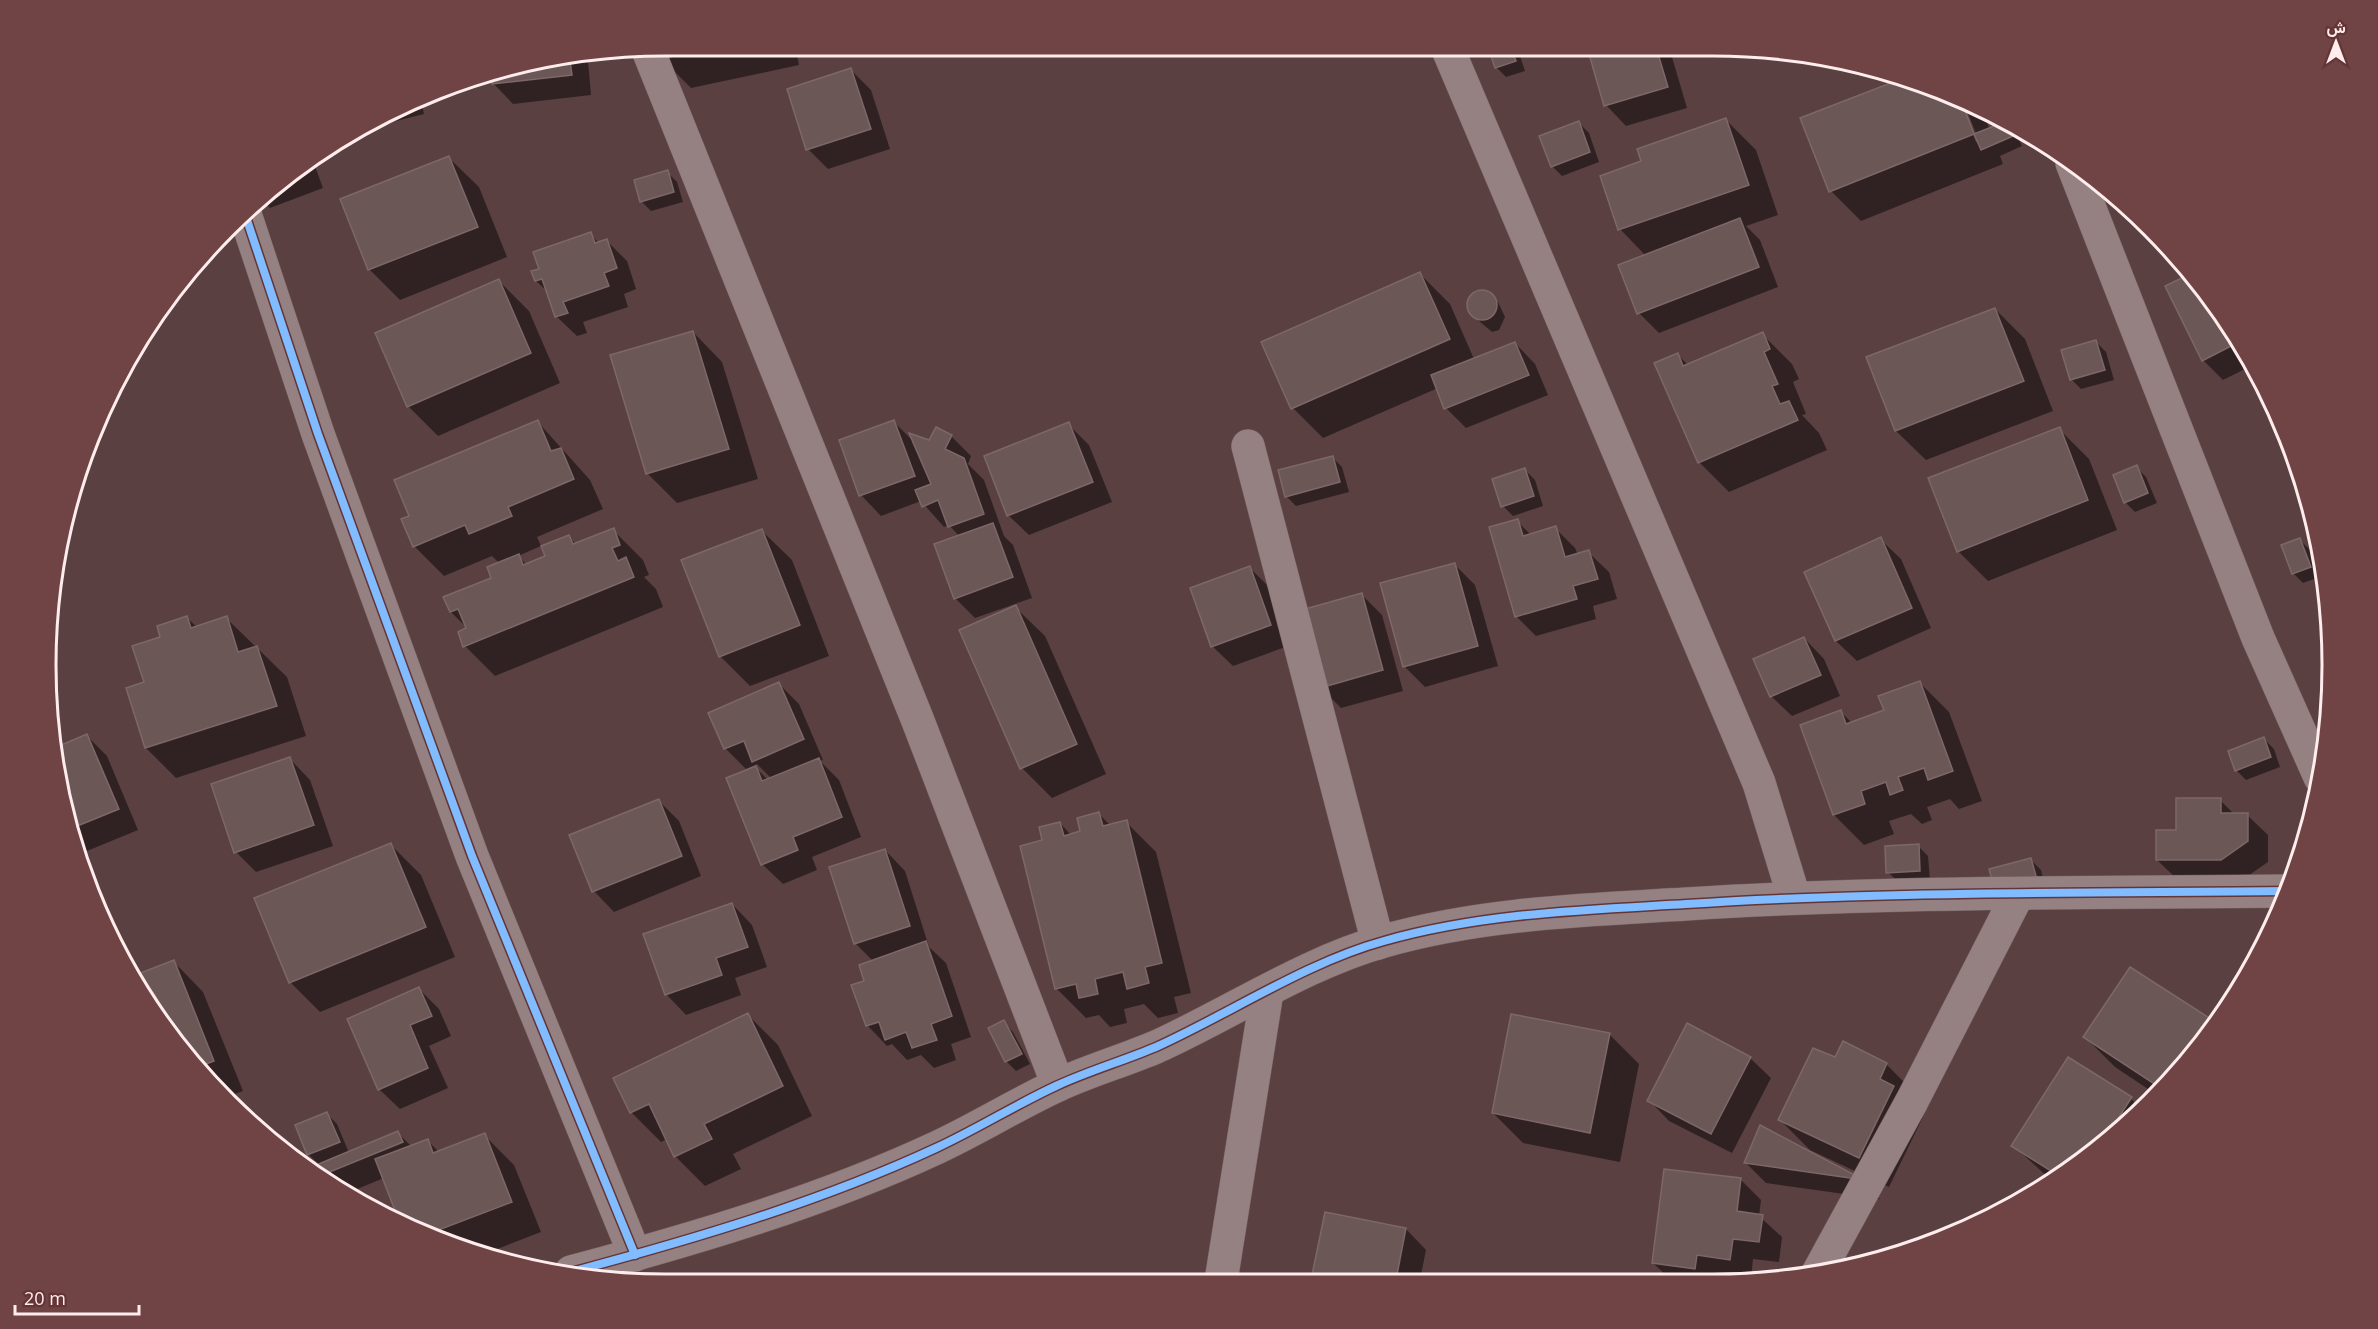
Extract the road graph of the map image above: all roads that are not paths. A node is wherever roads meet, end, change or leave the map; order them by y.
1 (651, 56) edge
2 (1451, 56) edge
3 (2077, 176) edge
4 (247, 221) edge
5 (1248, 446) dead end
6 (2314, 764) edge
7 (2279, 891) edge
8 (2018, 894) junction
9 (1794, 897) junction
10 (1378, 943) junction
11 (1267, 992) junction
12 (1058, 1085) junction
13 (635, 1255) junction
14 (1823, 1263) edge
15 (586, 1268) edge
16 (1222, 1274) edge

1 - 12 street
2 - 9 street
3 - 6 street
4 - 13 street
5 - 10 street
7 - 8 street
8 - 9 street
8 - 14 street
9 - 10 street
10 - 11 street
11 - 12 street
11 - 16 street
12 - 13 street
13 - 15 street

